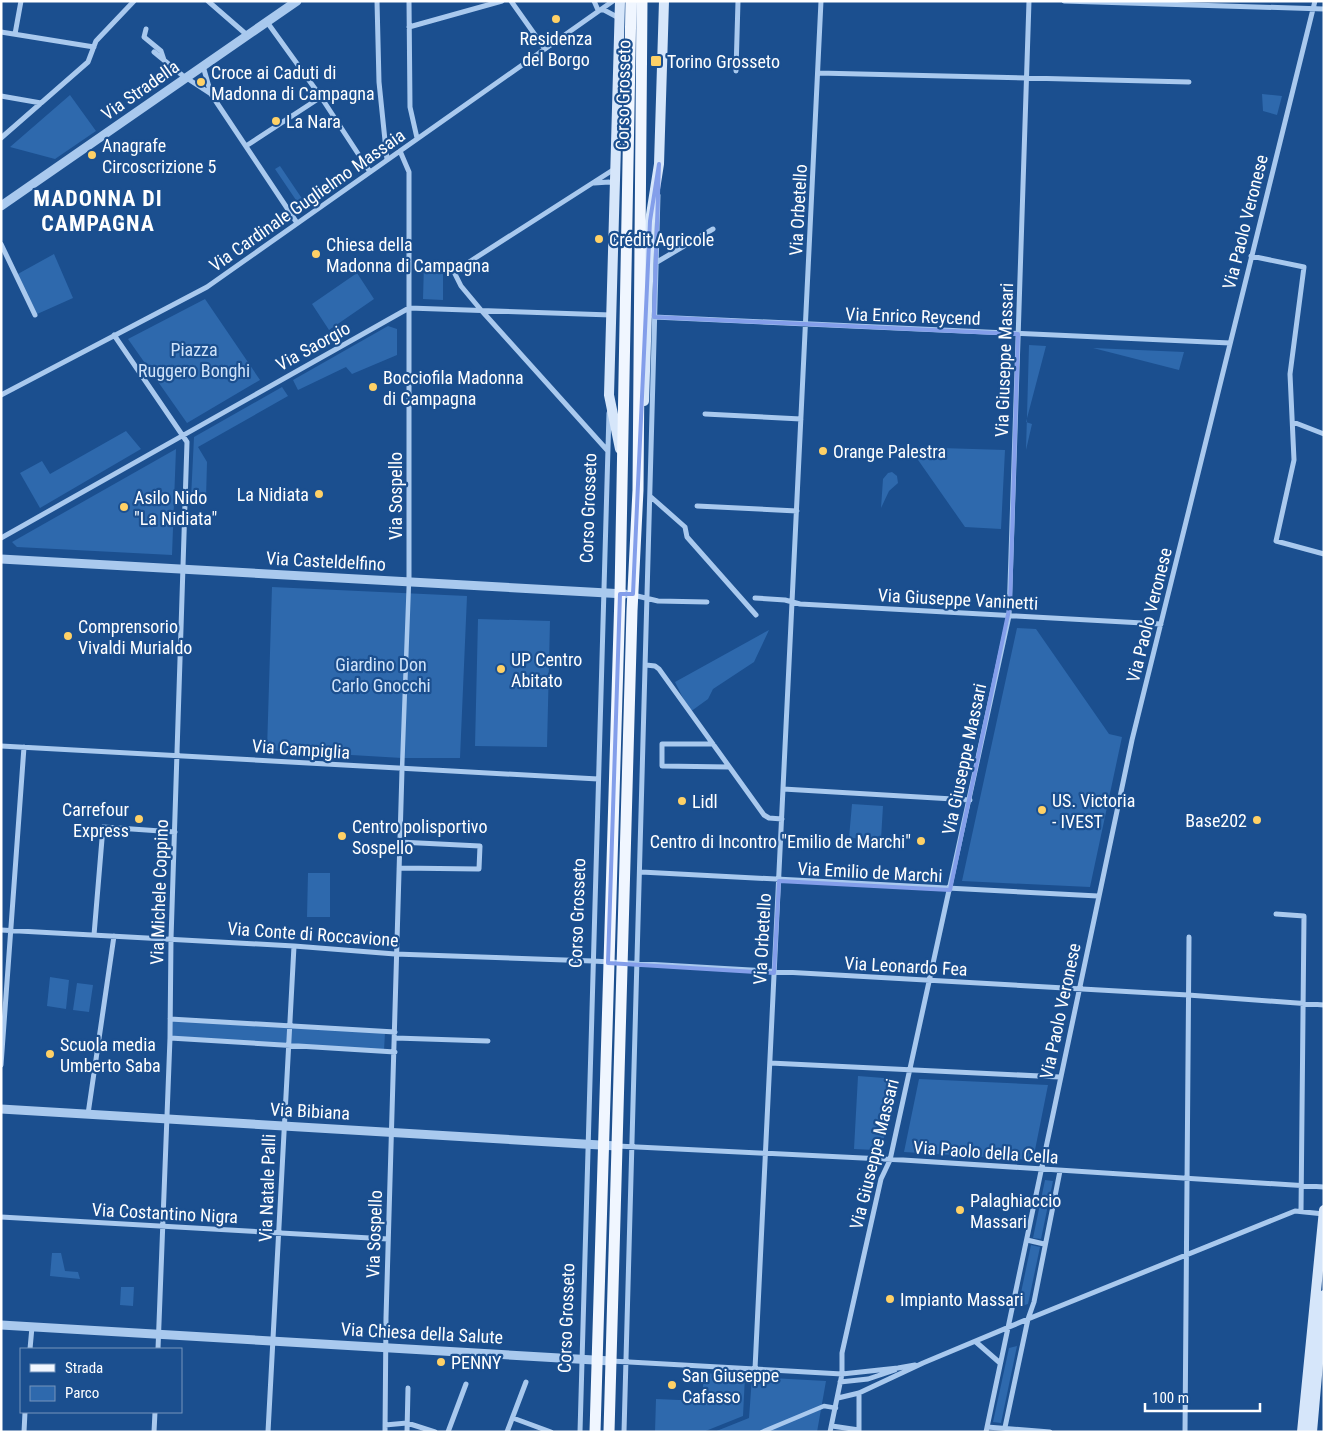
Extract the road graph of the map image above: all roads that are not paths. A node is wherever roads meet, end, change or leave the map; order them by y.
1 (21, 1) edge
2 (134, 1) edge
3 (208, 1) edge
4 (296, 1) edge
5 (377, 1) edge
6 (409, 1) edge
7 (502, 1) edge
8 (511, 1) edge
9 (594, 1) edge
10 (613, 1) edge
11 (620, 1) edge
12 (632, 1) edge
13 (642, 1) edge
14 (664, 1) edge
15 (738, 1) edge
16 (822, 1) edge
17 (1029, 1) edge
18 (1064, 1) edge
19 (1315, 1) edge
20 (1179, 3) edge
21 (1313, 9) junction
22 (1324, 9) edge
23 (598, 10) junction
24 (619, 18) junction
25 (267, 22) junction
26 (409, 27) junction
27 (146, 29) dead end
28 (1, 32) edge
29 (15, 34) junction
30 (247, 36) junction
31 (94, 47) junction
32 (544, 49) junction
33 (154, 52) dead end
34 (164, 61) junction
35 (202, 66) junction
36 (736, 71) dead end
37 (818, 73) junction
38 (186, 78) junction
39 (1026, 80) junction
40 (1189, 82) dead end
41 (211, 94) junction
42 (1, 96) edge
43 (321, 97) junction
44 (41, 103) junction
45 (1, 138) edge
46 (417, 138) junction
47 (246, 146) junction
48 (400, 151) junction
49 (387, 160) junction
50 (659, 164) junction
51 (616, 168) junction
52 (370, 172) junction
53 (591, 184) junction
54 (616, 185) junction
55 (1, 206) edge
56 (297, 223) junction
57 (713, 229) dead end
58 (1, 244) edge
59 (1251, 256) junction
60 (657, 262) junction
61 (409, 308) junction
62 (481, 310) junction
63 (35, 315) dead end
64 (612, 315) junction
65 (654, 318) junction
66 (806, 325) junction
67 (1018, 334) junction
68 (114, 335) junction
69 (1230, 343) junction
70 (1, 395) edge
71 (609, 395) junction
72 (705, 414) dead end
73 (801, 420) junction
74 (1293, 422) junction
75 (1324, 434) edge
76 (184, 436) junction
77 (608, 450) junction
78 (624, 473) junction
79 (638, 490) junction
80 (651, 497) junction
81 (697, 506) dead end
82 (797, 511) junction
83 (1, 538) edge
84 (1324, 554) edge
85 (1, 559) edge
86 (183, 570) junction
87 (408, 581) junction
88 (604, 592) junction
89 (620, 594) junction
90 (633, 594) junction
91 (755, 598) dead end
92 (648, 599) junction
93 (707, 602) dead end
94 (792, 602) junction
95 (756, 615) dead end
96 (1009, 616) junction
97 (1161, 624) junction
98 (646, 665) junction
99 (713, 744) junction
100 (1, 746) edge
101 (24, 747) junction
102 (177, 754) junction
103 (729, 767) junction
104 (402, 770) junction
105 (598, 779) junction
106 (783, 788) junction
107 (970, 800) junction
108 (782, 819) junction
109 (175, 832) junction
110 (399, 842) junction
111 (399, 868) junction
112 (641, 872) junction
113 (779, 881) junction
114 (950, 890) junction
115 (1098, 896) junction
116 (1276, 914) dead end
117 (1, 930) edge
118 (12, 930) junction
119 (94, 935) junction
120 (114, 936) junction
121 (1189, 937) dead end
122 (171, 939) junction
123 (294, 946) junction
124 (395, 954) junction
125 (593, 961) junction
126 (608, 963) junction
127 (622, 963) junction
128 (638, 964) junction
129 (774, 973) junction
130 (929, 980) junction
131 (1078, 990) junction
132 (1188, 995) junction
133 (1303, 1004) junction
134 (1324, 1005) edge
135 (170, 1019) junction
136 (289, 1026) junction
137 (395, 1035) junction
138 (170, 1038) junction
139 (488, 1041) dead end
140 (288, 1045) junction
141 (395, 1052) junction
142 (770, 1063) junction
143 (1, 1065) edge
144 (910, 1070) junction
145 (1060, 1077) junction
146 (1, 1109) edge
147 (88, 1114) junction
148 (168, 1119) junction
149 (283, 1126) junction
150 (392, 1132) junction
151 (588, 1145) junction
152 (602, 1146) junction
153 (617, 1146) junction
154 (632, 1147) junction
155 (766, 1153) junction
156 (890, 1160) junction
157 (1040, 1169) junction
158 (1060, 1171) junction
159 (1188, 1178) junction
160 (1303, 1185) junction
161 (1324, 1187) edge
162 (1302, 1211) junction
163 (1324, 1213) edge
164 (1, 1217) edge
165 (164, 1227) junction
166 (279, 1233) junction
167 (388, 1239) junction
168 (1027, 1240) junction
169 (1044, 1244) junction
170 (1186, 1254) junction
171 (1324, 1295) edge
172 (1028, 1319) junction
173 (1, 1325) edge
174 (32, 1327) junction
175 (1006, 1328) junction
176 (159, 1334) junction
177 (273, 1341) junction
178 (976, 1342) junction
179 (386, 1347) junction
180 (30, 1348) edge
181 (158, 1348) edge
182 (582, 1359) junction
183 (596, 1360) junction
184 (611, 1361) junction
185 (626, 1362) junction
186 (923, 1363) junction
187 (1000, 1363) junction
188 (898, 1368) junction
189 (755, 1369) junction
190 (842, 1374) junction
191 (526, 1382) dead end
192 (840, 1382) junction
193 (466, 1384) dead end
194 (408, 1388) dead end
195 (858, 1392) junction
196 (838, 1398) junction
197 (836, 1408) junction
198 (25, 1413) edge
199 (155, 1413) edge
200 (513, 1418) junction
201 (407, 1423) junction
202 (385, 1425) junction
203 (831, 1429) edge
204 (986, 1429) edge
205 (538, 1430) edge
206 (1005, 1430) edge
207 (859, 1431) edge
208 (24, 1432) edge
209 (154, 1432) edge
210 (268, 1432) edge
211 (385, 1432) edge
212 (407, 1432) edge
213 (435, 1432) edge
214 (448, 1432) edge
215 (507, 1432) edge
216 (551, 1432) edge
217 (580, 1432) edge
218 (595, 1432) edge
219 (609, 1432) edge
220 (624, 1432) edge
221 (762, 1432) edge
222 (1050, 1432) edge
223 (1185, 1432) edge
224 (1302, 1432) edge
225 (1312, 1432) edge

1 - 29 street
2 - 31 street
3 - 30 street
4 - 25 street, Via Stradella
5 - 49 street
6 - 26 street
7 - 26 street
8 - 32 street
9 - 23 street
10 - 23 street, Via Cardinale Guglielmo Massaia
11 - 24 main road, Corso Grosseto
12 - 78 main road, Corso Grosseto
13 - 79 main road, Corso Grosseto
14 - 50 main road, Corso Grosseto
15 - 36 street
16 - 37 street, Via Orbetello
17 - 39 street, Via Giuseppe Massari
18 - 20 street
19 - 21 street, Via Paolo Veronese
20 - 21 street
21 - 22 street
21 - 59 street, Via Paolo Veronese
23 - 24 street
23 - 32 street, Via Cardinale Guglielmo Massaia
24 - 51 main road, Corso Grosseto
25 - 30 street, Via Stradella
25 - 43 street
26 - 46 street
27 - 34 street
28 - 29 street
29 - 31 street
30 - 35 street, Via Stradella
31 - 44 street
32 - 46 street, Via Cardinale Guglielmo Massaia
33 - 34 street
34 - 38 street
35 - 38 street, Via Stradella
35 - 41 street
37 - 39 street
37 - 66 street, Via Orbetello
38 - 41 street
38 - 55 street, Via Stradella
39 - 40 street
39 - 67 street, Via Giuseppe Massari
41 - 47 street
42 - 44 street
43 - 47 street
43 - 52 street
44 - 45 street
46 - 48 street, Via Cardinale Guglielmo Massaia
47 - 56 street
48 - 49 street, Via Cardinale Guglielmo Massaia
48 - 61 street, Via Sospello
49 - 52 street, Via Cardinale Guglielmo Massaia
50 - 60 street, Corso Grosseto
50 - 79 main road, Corso Grosseto
51 - 53 street
51 - 54 main road, Corso Grosseto
52 - 56 street, Via Cardinale Guglielmo Massaia
53 - 54 street
53 - 62 street
54 - 64 main road, Corso Grosseto
56 - 68 street, Via Cardinale Guglielmo Massaia
57 - 60 street
58 - 63 street
59 - 69 street, Via Paolo Veronese
59 - 74 street
60 - 65 street, Corso Grosseto
61 - 62 street
61 - 76 street, Via Saorgio
61 - 87 street, Via Sospello
62 - 64 street
62 - 77 street
64 - 71 main road, Corso Grosseto
65 - 66 street, Via Enrico Reycend
65 - 80 street, Corso Grosseto
66 - 67 street, Via Enrico Reycend
66 - 73 street, Via Orbetello
67 - 69 street, Via Enrico Reycend
67 - 96 street, Via Giuseppe Massari
68 - 70 street, Via Cardinale Guglielmo Massaia
68 - 76 street
69 - 97 street, Via Paolo Veronese
71 - 77 street, Corso Grosseto
71 - 78 main road, Corso Grosseto
72 - 73 street
73 - 82 street, Via Orbetello
74 - 75 street
74 - 84 street
76 - 83 street, Via Saorgio
76 - 86 street, Via Michele Coppino
77 - 88 street, Corso Grosseto
78 - 89 main road, Corso Grosseto
79 - 90 main road, Corso Grosseto
80 - 92 street, Corso Grosseto
80 - 95 street
81 - 82 street
82 - 94 street, Via Orbetello
85 - 86 street, Via Casteldelfino
86 - 87 street, Via Casteldelfino
86 - 102 street, Via Michele Coppino
87 - 88 street, Via Casteldelfino
87 - 104 street, Via Sospello
88 - 89 street, Via Casteldelfino
88 - 105 street, Corso Grosseto
89 - 90 street, Via Casteldelfino
89 - 126 main road, Corso Grosseto
90 - 92 street, Via Casteldelfino
90 - 127 main road, Corso Grosseto
91 - 94 street, Via Giuseppe Vaninetti
92 - 93 street
92 - 98 street, Corso Grosseto
94 - 96 street, Via Giuseppe Vaninetti
94 - 106 street, Via Orbetello
96 - 97 street, Via Giuseppe Vaninetti
96 - 107 street, Via Giuseppe Massari
97 - 115 street, Via Paolo Veronese
98 - 99 street
98 - 112 street, Corso Grosseto
99 - 103 street
99 - 103 street
100 - 101 street, Via Campiglia
101 - 102 street, Via Campiglia
101 - 118 street
102 - 104 street, Via Campiglia
102 - 109 street, Via Michele Coppino
103 - 108 street
104 - 105 street, Via Campiglia
104 - 110 street, Via Sospello
105 - 125 street, Corso Grosseto
106 - 107 street
106 - 108 street, Via Orbetello
107 - 114 street, Via Giuseppe Massari
108 - 113 street, Via Orbetello
109 - 119 street
109 - 122 street, Via Michele Coppino
110 - 111 street, Via Sospello
110 - 111 street
111 - 124 street, Via Sospello
112 - 113 street, Via Emilio de Marchi
112 - 128 street, Corso Grosseto
113 - 114 street, Via Emilio de Marchi
113 - 129 street, Via Orbetello
114 - 115 street, Via Emilio de Marchi
114 - 130 street, Via Giuseppe Massari
115 - 131 street, Via Paolo Veronese
116 - 133 street
117 - 118 street, Via Conte di Roccavione
118 - 119 street, Via Conte di Roccavione
118 - 143 street
119 - 120 street, Via Conte di Roccavione
120 - 122 street, Via Conte di Roccavione
120 - 147 street
121 - 132 street
122 - 123 street, Via Conte di Roccavione
122 - 135 street, Via Michele Coppino
123 - 124 street, Via Conte di Roccavione
123 - 136 street, Via Natale Palli
124 - 125 street, Via Conte di Roccavione
124 - 137 street, Via Sospello
125 - 126 street, Via Conte di Roccavione
125 - 151 street, Corso Grosseto
126 - 127 street, Via Conte di Roccavione
126 - 152 main road, Corso Grosseto
127 - 128 street, Via Leonardo Fea
127 - 153 main road, Corso Grosseto
128 - 129 street, Via Leonardo Fea
128 - 154 street, Corso Grosseto
129 - 130 street, Via Leonardo Fea
129 - 142 street, Via Orbetello
130 - 131 street, Via Leonardo Fea
130 - 144 street, Via Giuseppe Massari
131 - 132 street, Via Leonardo Fea
131 - 145 street, Via Paolo Veronese
132 - 133 street, Via Leonardo Fea
132 - 159 street
133 - 134 street, Via Leonardo Fea
133 - 160 street
135 - 136 street
135 - 138 street, Via Michele Coppino
136 - 137 street
136 - 140 street, Via Natale Palli
137 - 139 street
137 - 141 street, Via Sospello
138 - 140 street
138 - 148 street, Via Michele Coppino
140 - 141 street
140 - 149 street, Via Natale Palli
141 - 150 street, Via Sospello
142 - 144 street
142 - 155 street, Via Orbetello
144 - 145 street
144 - 156 street, Via Giuseppe Massari
145 - 157 street, Via Paolo Veronese
146 - 147 street, Via Bibiana
147 - 148 street, Via Bibiana
148 - 149 street, Via Bibiana
148 - 165 street, Via Michele Coppino
149 - 150 street, Via Bibiana
149 - 166 street, Via Natale Palli
150 - 151 street, Via Bibiana
150 - 167 street, Via Sospello
151 - 152 street, Via Bibiana
151 - 182 street, Corso Grosseto
152 - 153 street, Via Bibiana
152 - 183 main road, Corso Grosseto
153 - 154 street, Via Paolo della Cella
153 - 184 main road, Corso Grosseto
154 - 155 street, Via Paolo della Cella
154 - 185 street, Corso Grosseto
155 - 156 street, Via Paolo della Cella
155 - 189 street, Via Orbetello
156 - 157 street, Via Paolo della Cella
156 - 190 street, Via Giuseppe Massari
157 - 158 street, Via Paolo della Cella
157 - 168 street, Via Paolo Veronese
158 - 159 street, Via Paolo della Cella
158 - 169 street
159 - 160 street, Via Paolo della Cella
159 - 170 street
160 - 161 street, Via Paolo della Cella
160 - 162 street
162 - 163 street
162 - 170 street
163 - 224 main road
164 - 165 street, Via Costantino Nigra
165 - 166 street, Via Costantino Nigra
165 - 176 street, Via Michele Coppino
166 - 167 street, Via Costantino Nigra
166 - 177 street, Via Natale Palli
167 - 179 street, Via Sospello
168 - 169 street
168 - 175 street, Via Paolo Veronese
169 - 172 street
170 - 172 street
170 - 223 street
171 - 225 main road
172 - 175 street
172 - 206 street
173 - 174 street, Via Chiesa della Salute
174 - 176 street, Via Chiesa della Salute
174 - 180 street
175 - 178 street
175 - 187 street, Via Paolo Veronese
176 - 177 street, Via Chiesa della Salute
176 - 181 street, Via Michele Coppino
177 - 179 street, Via Chiesa della Salute
177 - 210 street, Via Natale Palli
178 - 186 street
178 - 187 street
179 - 182 street, Via Chiesa della Salute
179 - 202 street, Via Sospello
182 - 183 street, Via Chiesa della Salute
182 - 217 street, Corso Grosseto
183 - 184 street, Via Chiesa della Salute
183 - 218 main road, Corso Grosseto
184 - 185 street, Via Chiesa della Salute
184 - 219 main road, Corso Grosseto
185 - 189 street, Via Chiesa della Salute
185 - 220 street, Corso Grosseto
186 - 188 street
186 - 195 street
187 - 204 street, Via Paolo Veronese
188 - 190 street, Via Chiesa della Salute
188 - 192 street
189 - 190 street, Via Chiesa della Salute
190 - 192 street, Via Giuseppe Massari
191 - 200 street
192 - 196 street, Via Giuseppe Massari
193 - 214 street
194 - 201 street
195 - 196 street
195 - 207 street
196 - 197 street, Via Giuseppe Massari
197 - 203 street, Via Giuseppe Massari
197 - 221 street
198 - 208 street
199 - 209 street
200 - 205 street
200 - 215 street
201 - 202 street
201 - 212 street
201 - 213 street
202 - 211 street, Via Sospello
203 - 207 street
204 - 206 street, Via Paolo Veronese
205 - 216 street
206 - 222 street, Via Paolo Veronese

